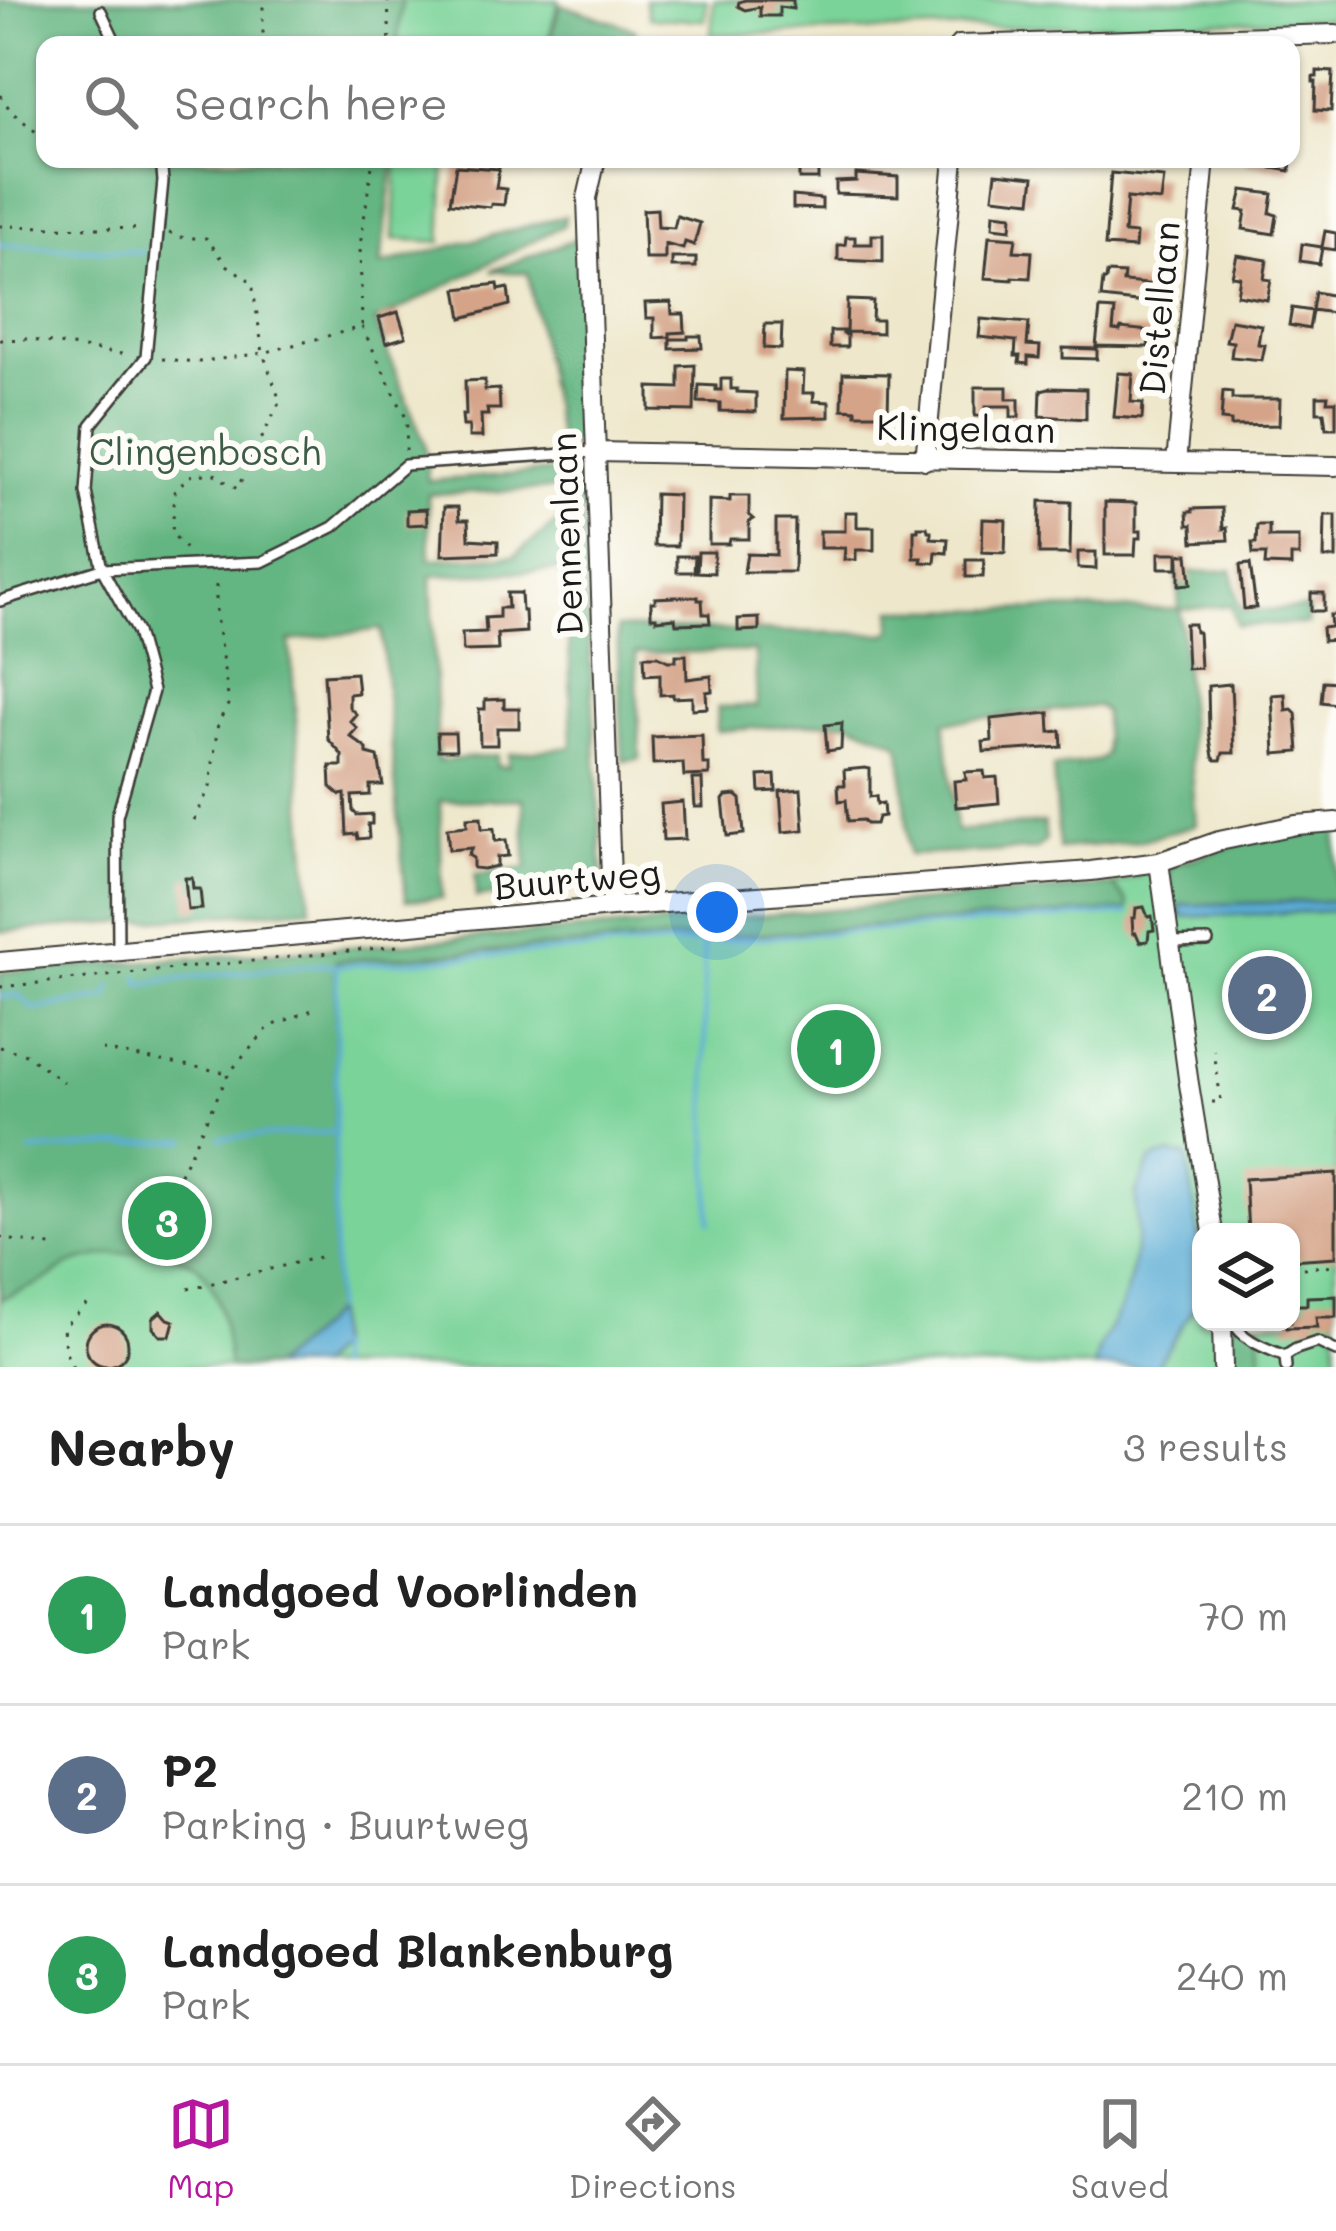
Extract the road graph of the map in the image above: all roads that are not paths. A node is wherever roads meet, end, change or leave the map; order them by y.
1 (100, 11) dead end
2 (1336, 34) edge
3 (112, 36) edge
4 (1300, 36) edge
5 (162, 168) edge
6 (594, 168) edge
7 (953, 168) edge
8 (1203, 168) edge
9 (596, 452) junction
10 (925, 460) junction
11 (1176, 463) junction
12 (1336, 466) edge
13 (102, 569) junction
14 (0, 601) edge
15 (1336, 822) edge
16 (1159, 862) junction
17 (612, 907) junction
18 (1208, 941) dead end
19 (1168, 942) junction
20 (118, 952) junction
21 (0, 962) edge
22 (1212, 1223) edge
23 (1222, 1331) edge
24 (1238, 1331) edge
25 (1336, 1351) edge
26 (1286, 1362) edge
27 (1223, 1367) edge

1 - 3 lane
2 - 4 street
5 - 13 lane
6 - 9 street, Dennenlaan
7 - 10 street
8 - 11 street, Distellaan
9 - 10 street, Klingelaan
9 - 13 lane
9 - 17 street, Dennenlaan
10 - 11 street, Klingelaan
11 - 12 street, Klingelaan
13 - 14 lane
13 - 20 lane
15 - 16 street, Buurtweg
16 - 17 street, Buurtweg
16 - 19 street
17 - 20 street, Buurtweg
18 - 19 lane
19 - 22 street
20 - 21 street, Buurtweg
23 - 27 street
24 - 26 lane
25 - 26 lane

